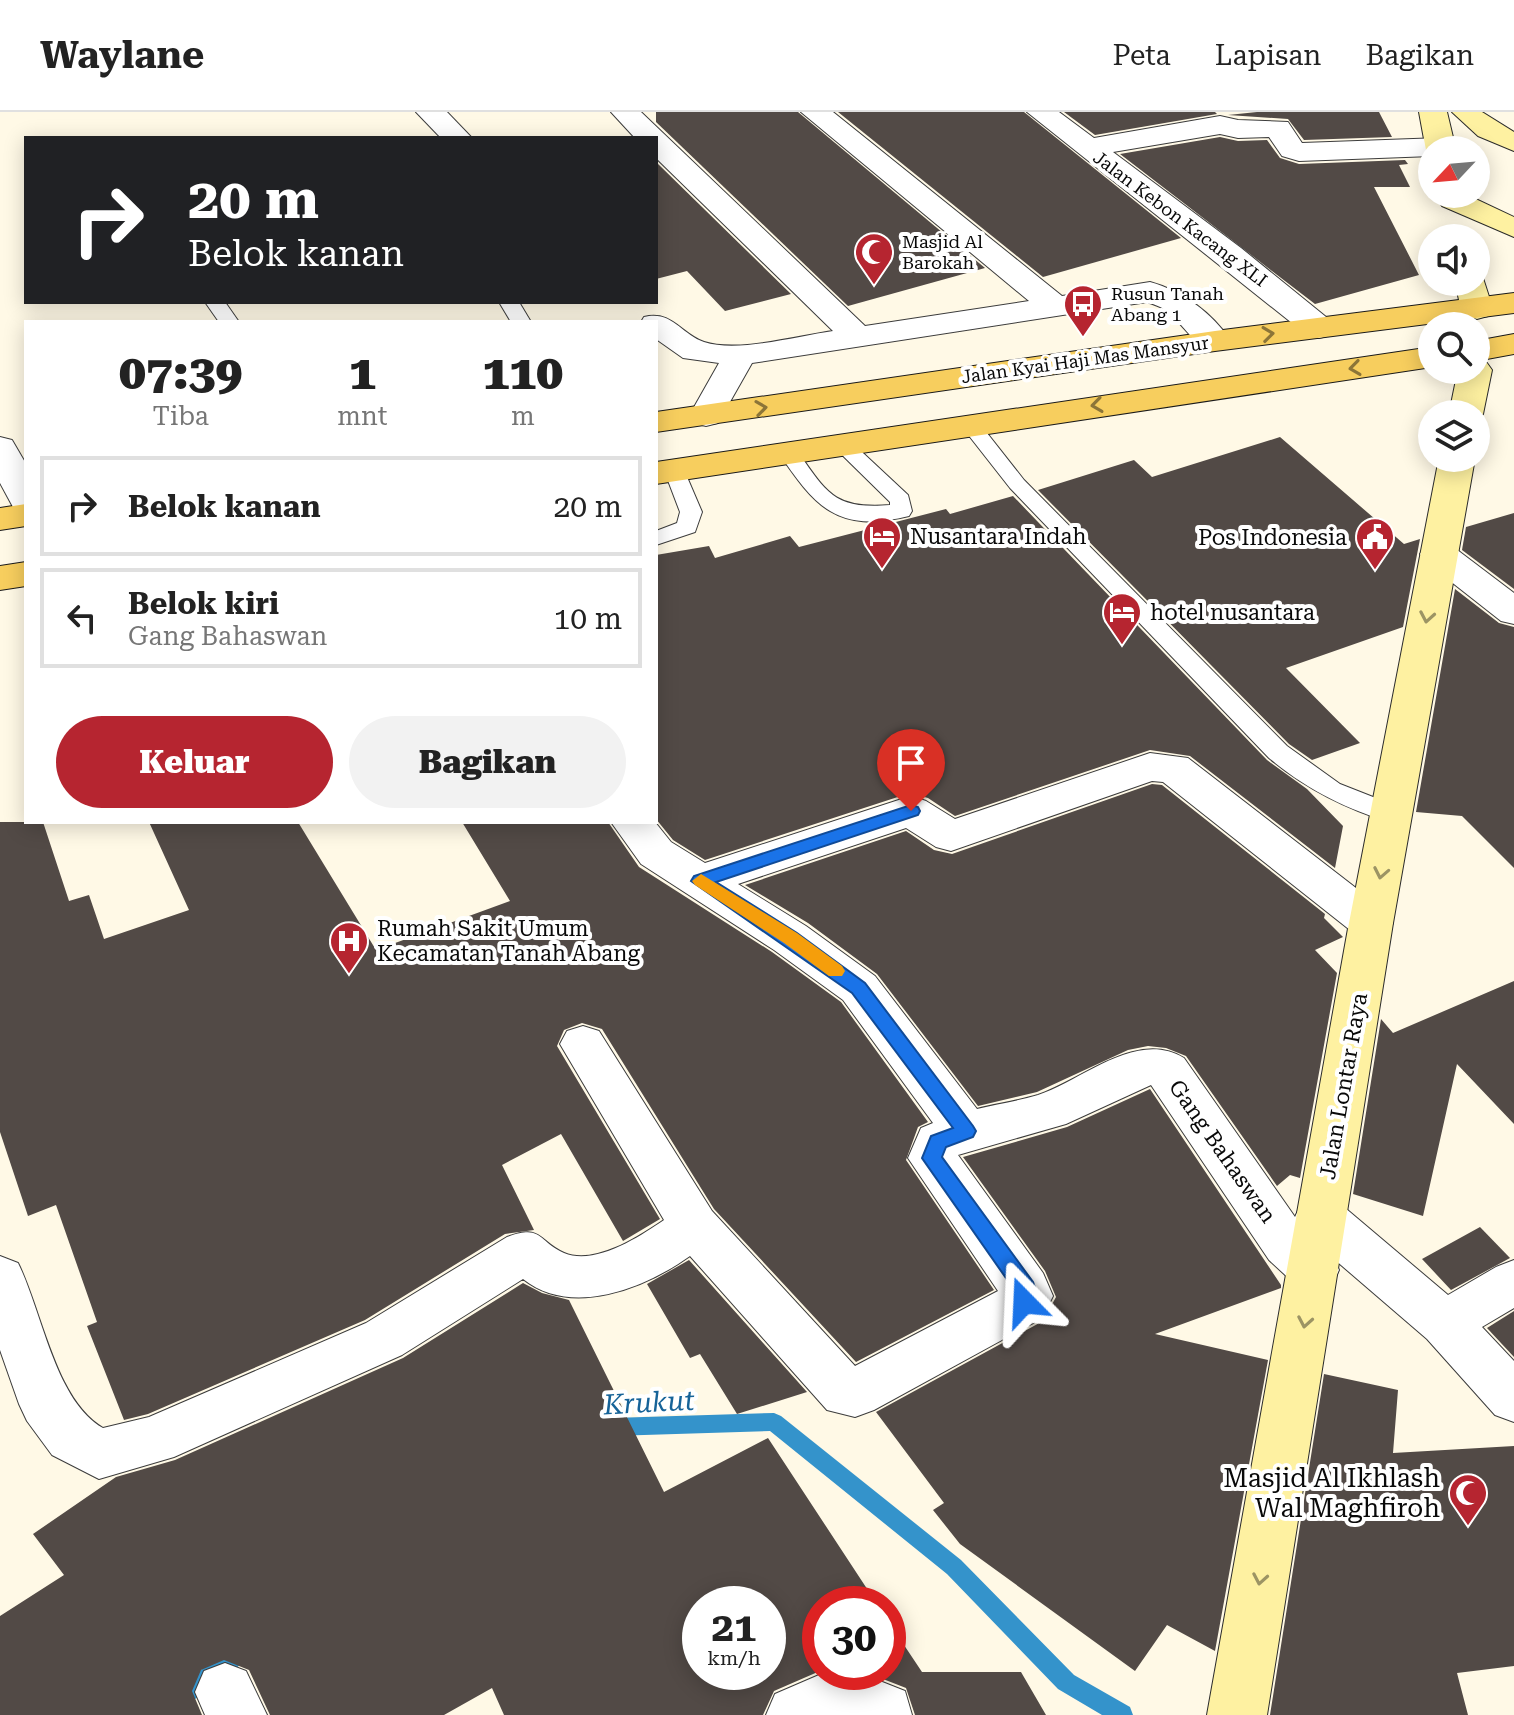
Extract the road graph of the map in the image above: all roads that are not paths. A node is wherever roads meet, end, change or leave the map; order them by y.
1 (430, 112) edge
2 (625, 112) edge
3 (815, 112) edge
4 (1041, 112) edge
5 (1433, 112) edge
6 (1466, 112) edge
7 (456, 136) edge
8 (650, 136) edge
9 (1438, 136) edge
10 (1514, 142) edge
11 (658, 144) edge
12 (1087, 148) junction
13 (1418, 149) edge
14 (1474, 208) edge
15 (1514, 228) edge
16 (1469, 296) edge
17 (1479, 296) edge
18 (1514, 303) edge
19 (635, 304) edge
20 (1055, 306) junction
21 (652, 320) edge
22 (658, 325) edge
23 (1319, 328) junction
24 (858, 337) junction
25 (1215, 341) junction
26 (1514, 344) edge
27 (1490, 353) edge
28 (740, 355) junction
29 (1418, 359) edge
30 (706, 416) junction
31 (658, 421) edge
32 (969, 423) junction
33 (841, 443) junction
34 (0, 447) edge
35 (788, 452) junction
36 (665, 471) edge
37 (1454, 472) edge
38 (24, 495) edge
39 (24, 515) edge
40 (0, 519) edge
41 (658, 537) edge
42 (1439, 554) junction
43 (24, 574) edge
44 (0, 578) edge
45 (1508, 602) edge
46 (1392, 814) junction
47 (634, 824) edge
48 (700, 881) junction
49 (1371, 923) junction
50 (583, 1044) dead end
51 (966, 1131) junction
52 (1320, 1217) junction
53 (694, 1226) junction
54 (1314, 1270) junction
55 (0, 1278) edge
56 (1514, 1282) edge
57 (1445, 1323) junction
58 (1514, 1398) edge
59 (1238, 1707) edge
60 (884, 1712) dead end
61 (796, 1715) edge

1 - 7 street
2 - 8 street
3 - 20 street
4 - 12 street, Jalan Kebon Kacang XLI
5 - 9 street
6 - 10 street
11 - 24 street
12 - 13 street
12 - 23 street, Jalan Kebon Kacang XLI
14 - 15 street
16 - 23 main road, Jalan Kyai Haji Mas Mansyur
17 - 18 main road, Jalan Kyai Haji Mas Mansyur
19 - 21 street
20 - 24 street
20 - 25 street
22 - 28 street
25 -> 23 main road, Jalan Kyai Haji Mas Mansyur
24 - 28 street
30 -> 25 main road, Jalan Kyai Haji Mas Mansyur
26 - 27 main road
28 - 30 street
29 -> 32 main road
30 - 31 main road, Jalan Kyai Haji Mas Mansyur
32 - 33 main road
32 - 46 lane
33 - 35 main road
33 - 35 lane
34 - 38 street
35 - 36 main road
36 - 41 lane
37 - 42 street, Jalan Lontar Raya
39 - 40 main road
42 - 45 street
42 -> 46 street, Jalan Lontar Raya
43 - 44 main road
46 -> 49 street, Jalan Lontar Raya
47 - 48 street
48 - 49 street
48 - 51 street
49 - 52 street, Jalan Lontar Raya
50 - 53 street
51 - 53 street
51 - 54 street, Gang Bahaswan
52 - 54 street, Jalan Lontar Raya
52 - 57 street
53 - 55 street
54 -> 59 street, Jalan Lontar Raya
56 - 57 street
57 - 58 street
60 - 61 street

